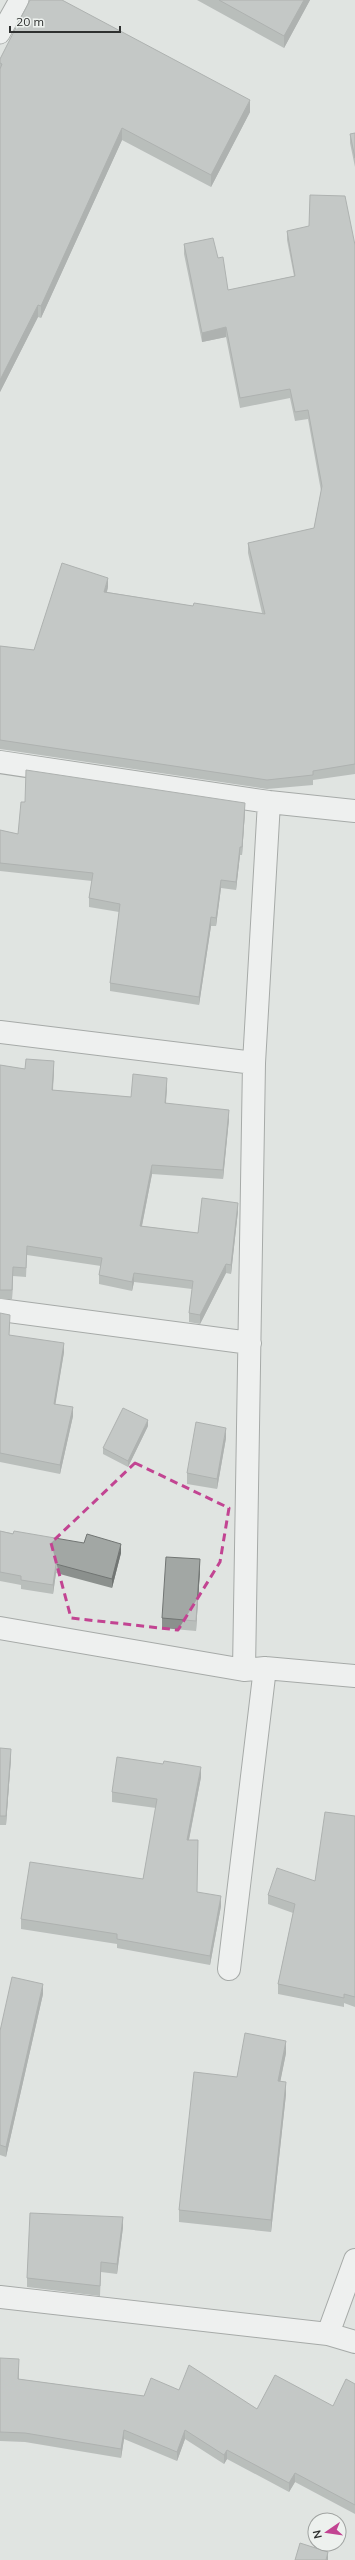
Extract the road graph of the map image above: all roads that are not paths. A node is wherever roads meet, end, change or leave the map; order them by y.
1 (19, 0) edge
2 (0, 34) edge
3 (0, 762) edge
4 (269, 802) junction
5 (355, 811) edge
6 (0, 1032) edge
7 (254, 1064) junction
8 (0, 1310) edge
9 (250, 1343) junction
10 (0, 1628) edge
11 (255, 1669) junction
12 (355, 1676) edge
13 (229, 1969) dead end
14 (355, 2260) edge
15 (0, 2297) edge
16 (328, 2334) junction
17 (355, 2342) edge

1 - 2 lane
3 - 4 street
4 - 5 street
4 - 7 street
6 - 7 street
7 - 9 street
8 - 9 street
9 - 11 street
10 - 11 street
11 - 12 street
11 - 13 street
14 - 16 street
15 - 16 street
16 - 17 street

